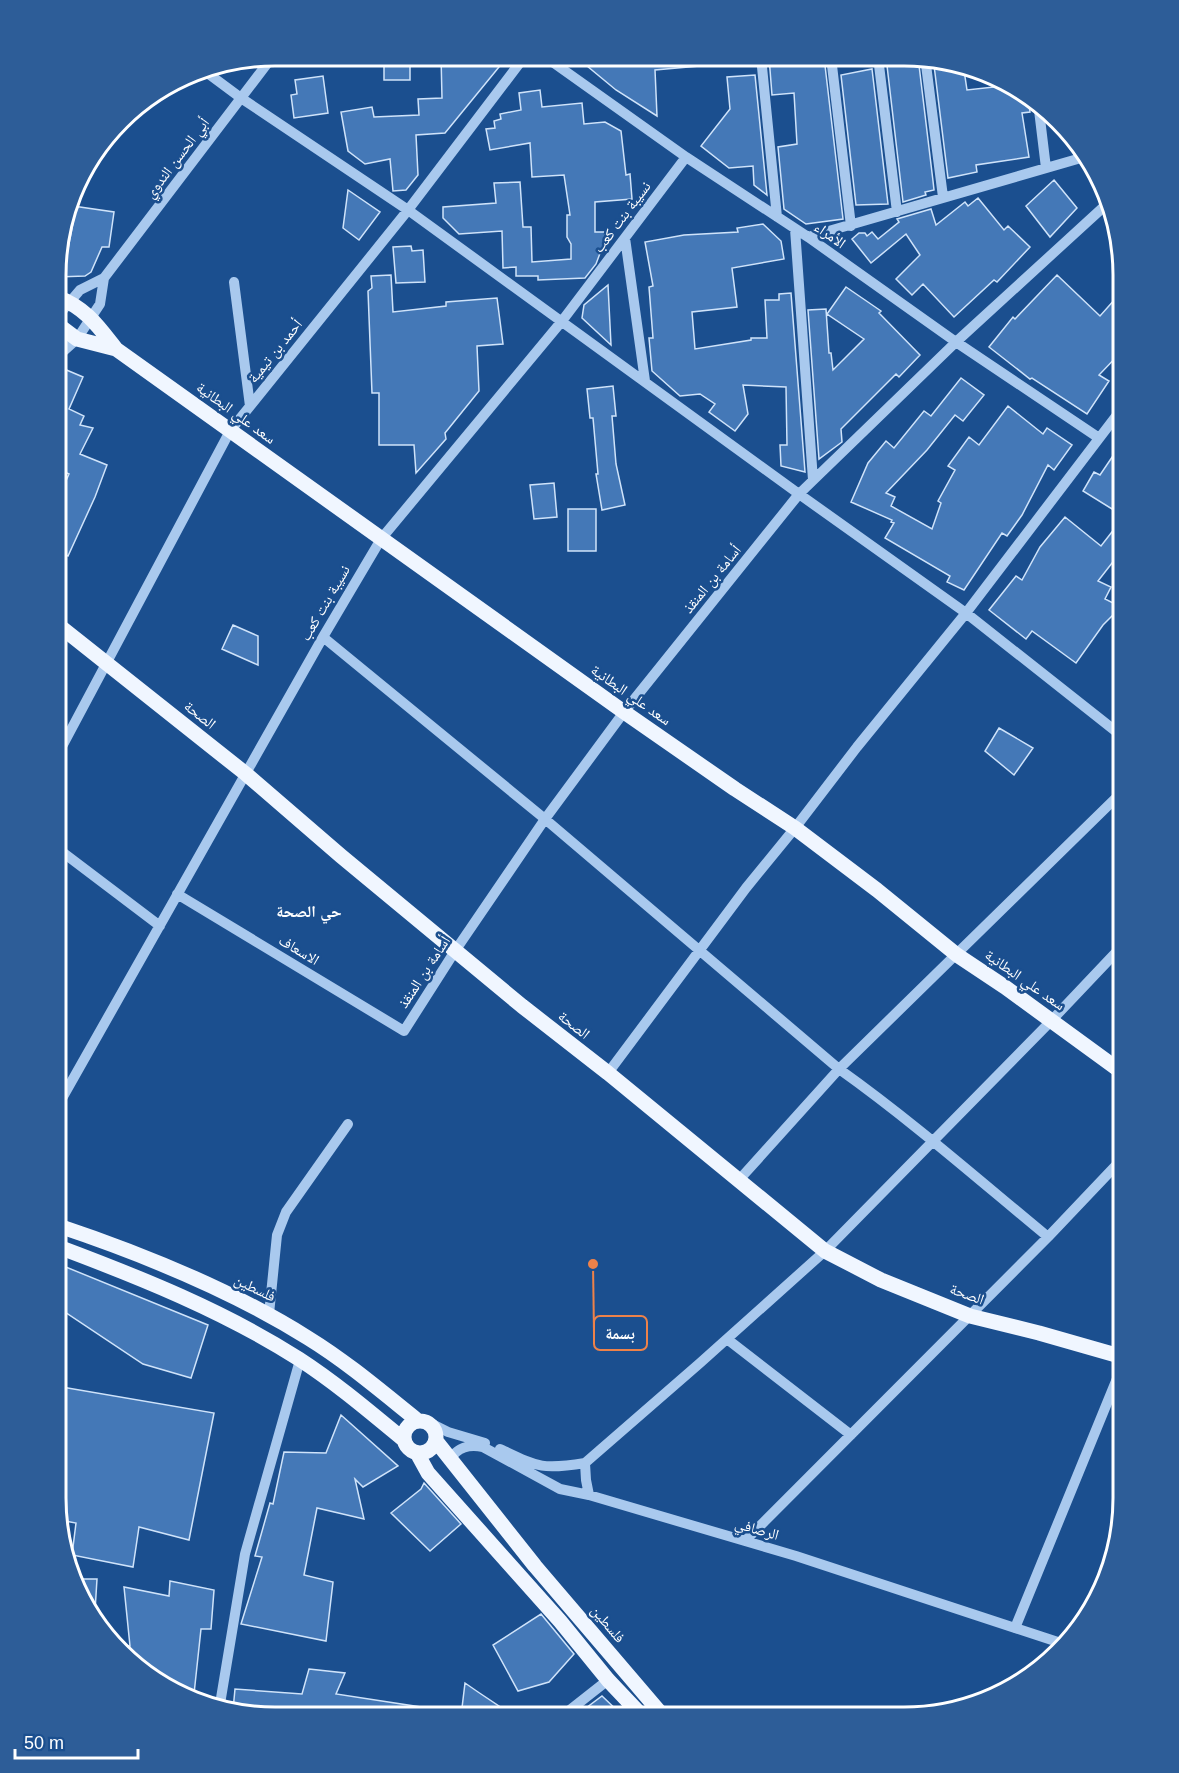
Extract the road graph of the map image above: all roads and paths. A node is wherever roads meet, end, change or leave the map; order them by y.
1 (265, 66) edge
2 (517, 66) edge
3 (558, 66) edge
4 (762, 66) edge
5 (832, 66) edge
6 (879, 66) edge
7 (926, 68) edge
8 (212, 76) edge
9 (241, 98) junction
10 (1040, 117) edge
11 (686, 157) junction
12 (1077, 159) edge
13 (1046, 168) junction
14 (943, 197) junction
15 (1102, 209) edge
16 (408, 210) junction
17 (897, 212) junction
18 (777, 217) junction
19 (851, 226) junction
20 (795, 229) junction
21 (808, 237) junction
22 (625, 238) junction
23 (104, 278) junction
24 (234, 282) dead end
25 (66, 297) edge
26 (66, 301) edge
27 (92, 317) junction
28 (562, 321) junction
29 (66, 331) edge
30 (77, 339) junction
31 (956, 342) junction
32 (66, 349) edge
33 (116, 349) junction
34 (645, 381) junction
35 (250, 406) junction
36 (1113, 421) edge
37 (230, 431) junction
38 (1099, 438) junction
39 (813, 480) junction
40 (799, 495) junction
41 (381, 539) junction
42 (966, 613) junction
43 (66, 631) edge
44 (323, 637) junction
45 (107, 664) junction
46 (624, 712) junction
47 (1113, 729) edge
48 (66, 739) edge
49 (246, 774) junction
50 (1113, 801) edge
51 (545, 819) junction
52 (795, 828) junction
53 (66, 855) edge
54 (177, 894) junction
55 (160, 926) junction
56 (455, 951) junction
57 (699, 951) junction
58 (957, 955) junction
59 (1113, 956) edge
60 (1052, 1021) junction
61 (404, 1031) joint
62 (1113, 1066) edge
63 (839, 1069) junction
64 (608, 1073) junction
65 (66, 1091) edge
66 (348, 1124) dead end
67 (933, 1140) junction
68 (1113, 1169) edge
69 (738, 1181) junction
70 (66, 1228) edge
71 (1048, 1237) junction
72 (66, 1250) edge
73 (825, 1251) junction
74 (269, 1314) junction
75 (970, 1316) junction
76 (727, 1340) junction
77 (1113, 1354) edge
78 (300, 1360) junction
79 (1113, 1388) edge
80 (424, 1422) junction
81 (850, 1435) junction
82 (404, 1440) junction
83 (436, 1441) junction
84 (417, 1453) junction
85 (449, 1460) junction
86 (585, 1463) junction
87 (589, 1495) junction
88 (745, 1541) junction
89 (1015, 1628) junction
90 (1056, 1641) edge
91 (608, 1680) junction
92 (221, 1700) edge
93 (574, 1707) edge
94 (634, 1707) edge
95 (655, 1707) edge

1 - 9 street, أبي الحسن الندوي
2 - 16 street, أحمد بن تيمية
3 - 11 street, الأمراء
4 - 18 street
5 - 19 street
6 - 17 street
7 - 14 street
8 - 9 street
9 - 16 street
9 - 23 street, أبي الحسن الندوي
10 - 13 street
11 - 18 street, الأمراء
11 - 22 street, نسيبة بنت كعب
12 - 13 street
13 - 14 street
14 - 17 street
15 - 31 street, أسامة بن المنقذ
16 - 28 street
16 - 35 street, أحمد بن تيمية
17 - 19 street
18 - 20 street, الأمراء
19 - 21 street
20 - 21 street, الأمراء
20 - 39 street
21 - 31 street, الأمراء
22 - 28 street, نسيبة بنت كعب
22 - 34 street
23 - 25 street, أبي الحسن الندوي
23 - 27 street, أبي الحسن الندوي
24 - 35 street
26 - 27 main road, سعد علي البطانية
27 - 30 street, أبي الحسن الندوي
27 - 33 main road, سعد علي البطانية
28 - 34 street
28 - 41 street, نسيبة بنت كعب
29 - 30 main road, سعد علي البطانية
30 - 32 street, أبي الحسن الندوي
30 - 33 main road, سعد علي البطانية
31 - 38 street, الأمراء
31 - 39 street, أسامة بن المنقذ
33 - 37 main road, سعد علي البطانية
34 - 40 street
35 - 37 street, أحمد بن تيمية
36 - 38 street
37 - 41 main road, سعد علي البطانية
37 - 45 street, أحمد بن تيمية
38 - 42 street
39 - 40 street, أسامة بن المنقذ
40 - 42 street
40 - 46 street, أسامة بن المنقذ
41 - 44 street, نسيبة بنت كعب
41 - 46 main road, سعد علي البطانية
42 - 47 street
42 - 52 street
43 - 45 main road, الصحة
44 - 49 street, نسيبة بنت كعب
44 - 51 street
45 - 48 street, أحمد بن تيمية
45 - 49 main road, الصحة
46 - 51 street, أسامة بن المنقذ
46 - 52 main road, سعد علي البطانية
49 - 54 street, نسيبة بنت كعب
49 - 56 main road, الصحة
50 - 58 street
51 - 56 street, أسامة بن المنقذ
51 - 57 street
52 - 57 street
52 - 58 main road, سعد علي البطانية
53 - 55 street
54 - 55 street, نسيبة بنت كعب
54 - 61 street, الاسعاف
55 - 65 street, نسيبة بنت كعب
56 - 61 street, أسامة بن المنقذ
56 - 64 main road, الصحة
57 - 63 street
57 - 64 street
58 - 60 main road, سعد علي البطانية
58 - 63 street
59 - 60 street
60 - 62 main road, سعد علي البطانية
60 - 67 street
63 - 67 street
63 - 69 street
64 - 69 main road, الصحة
66 - 74 street
67 - 71 street
67 - 73 street
68 - 71 street
69 - 73 main road, الصحة
70 - 74 main road, فلسطين
71 - 75 street
72 - 78 main road
73 - 75 main road, الصحة
73 - 76 street
74 - 80 main road, فلسطين
75 - 77 main road, الصحة
75 - 81 street
76 - 81 street
76 - 86 street
78 - 82 main road
78 - 92 street
79 - 89 street
80 - 82 main road
80 - 83 main road
80 - 86 street
81 - 88 street
82 - 84 main road
83 - 84 main road
83 - 85 main road, فلسطين
84 - 91 main road
85 - 87 street, الرصافي
85 - 95 main road, فلسطين
86 - 87 street
87 - 88 street, الرصافي
88 - 89 street, الرصافي
89 - 90 street, الرصافي
91 - 93 street
91 - 94 main road

